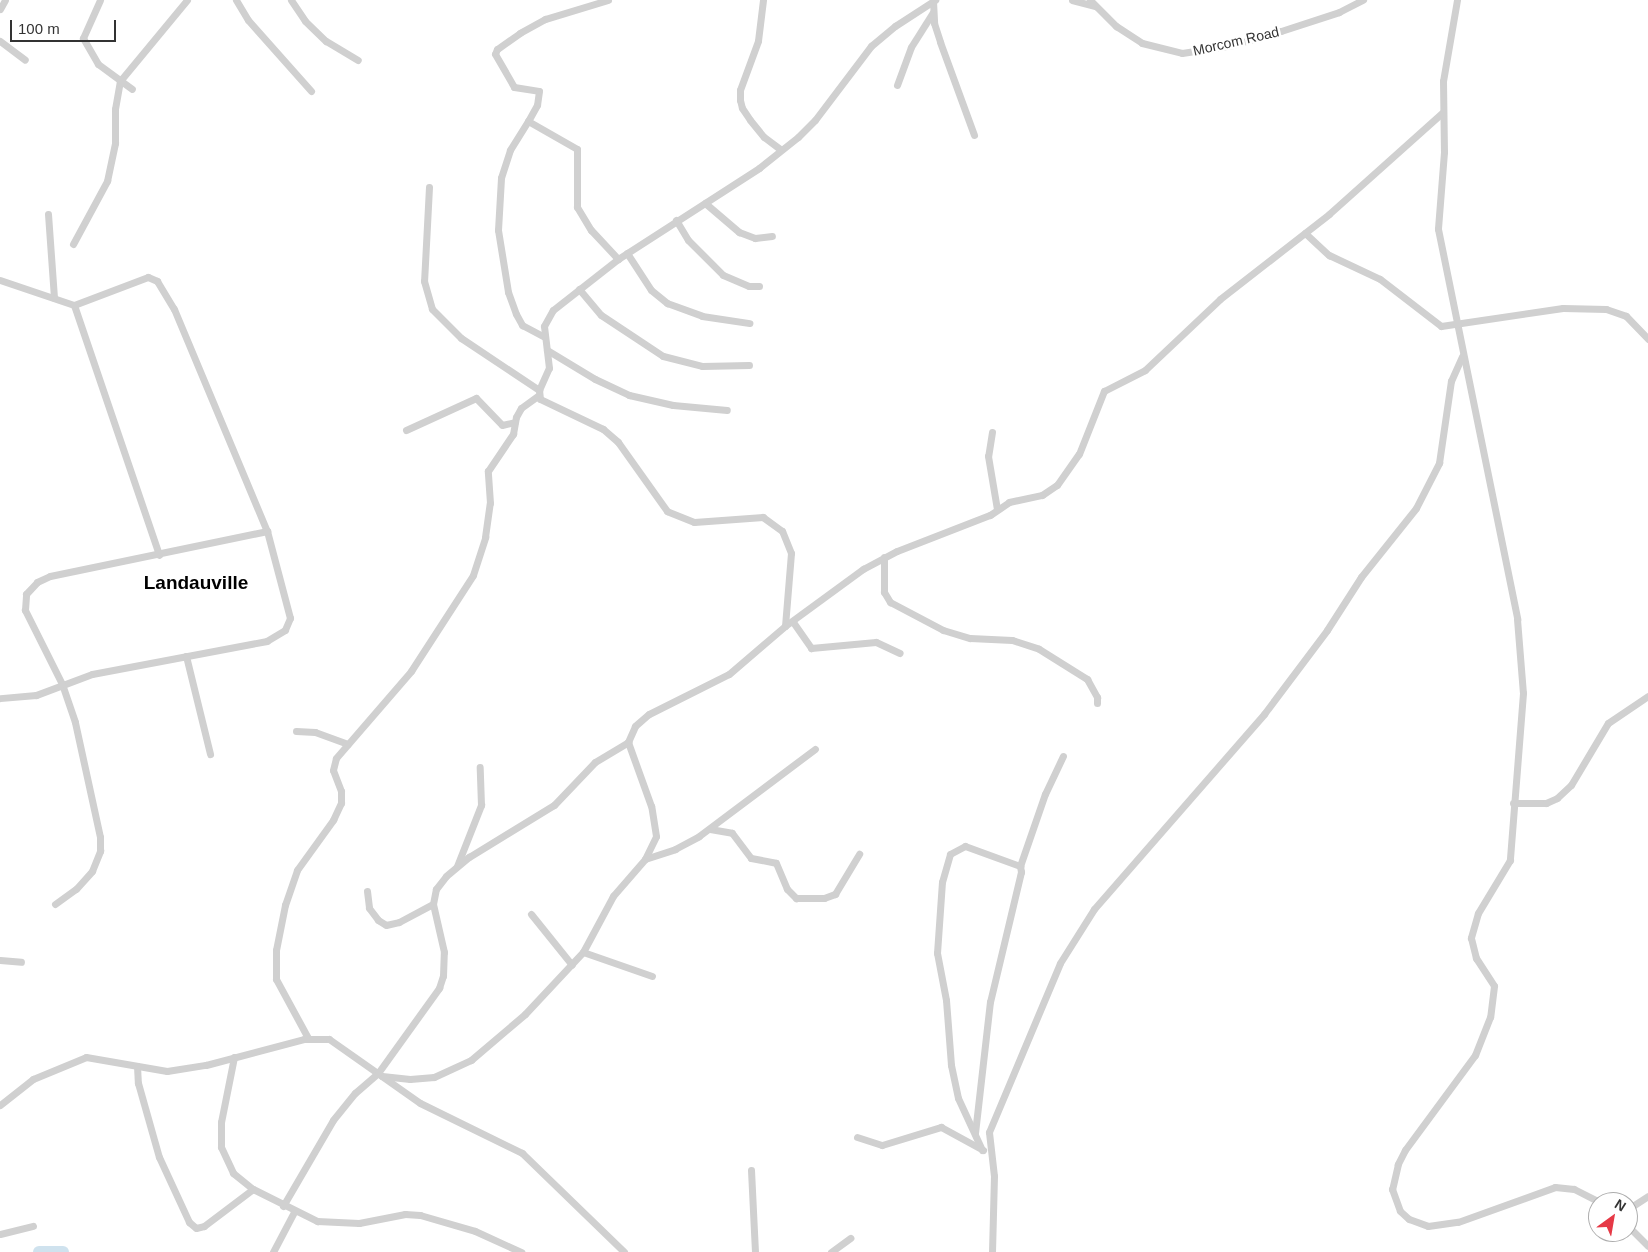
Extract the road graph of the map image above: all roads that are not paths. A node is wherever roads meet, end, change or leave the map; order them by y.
1 (4, 0) edge
2 (100, 0) edge
3 (187, 0) edge
4 (236, 0) edge
5 (291, 0) edge
6 (608, 0) edge
7 (764, 0) edge
8 (1072, 0) edge
9 (1363, 0) edge
10 (1457, 0) edge
11 (934, 1) edge
12 (1093, 3) edge
13 (0, 9) edge
14 (933, 11) junction
15 (0, 41) edge
16 (25, 60) dead end
17 (358, 60) dead end
18 (120, 81) junction
19 (897, 85) dead end
20 (132, 89) dead end
21 (311, 91) dead end
22 (1442, 113) junction
23 (528, 121) junction
24 (974, 135) dead end
25 (781, 150) junction
26 (428, 187) dead end
27 (705, 203) junction
28 (48, 214) dead end
29 (676, 220) junction
30 (1305, 233) junction
31 (772, 236) dead end
32 (73, 244) dead end
33 (627, 253) junction
34 (618, 259) junction
35 (0, 280) edge
36 (759, 286) dead end
37 (579, 289) junction
38 (54, 298) junction
39 (74, 305) junction
40 (749, 323) dead end
41 (1458, 325) junction
42 (543, 336) junction
43 (1648, 339) edge
44 (547, 350) junction
45 (1462, 356) junction
46 (749, 365) dead end
47 (539, 393) junction
48 (727, 410) dead end
49 (515, 422) junction
50 (406, 430) dead end
51 (992, 432) dead end
52 (997, 509) junction
53 (267, 531) junction
54 (159, 555) junction
55 (884, 557) junction
56 (793, 622) junction
57 (786, 626) junction
58 (900, 653) dead end
59 (186, 656) junction
60 (62, 684) junction
61 (1648, 696) edge
62 (0, 698) edge
63 (1097, 703) dead end
64 (296, 731) dead end
65 (628, 742) junction
66 (348, 744) junction
67 (815, 749) dead end
68 (210, 754) dead end
69 (1063, 756) dead end
70 (480, 767) dead end
71 (1513, 803) junction
72 (710, 829) junction
73 (859, 854) dead end
74 (645, 859) junction
75 (457, 866) junction
76 (1020, 866) junction
77 (367, 891) dead end
78 (55, 904) dead end
79 (433, 904) junction
80 (532, 914) dead end
81 (583, 952) junction
82 (0, 960) edge
83 (22, 962) dead end
84 (572, 965) junction
85 (652, 976) dead end
86 (308, 1038) junction
87 (234, 1057) junction
88 (137, 1066) junction
89 (379, 1074) junction
90 (0, 1105) edge
91 (975, 1133) junction
92 (857, 1137) dead end
93 (982, 1150) junction
94 (991, 1153) junction
95 (750, 1170) dead end
96 (253, 1189) junction
97 (1588, 1196) edge
98 (283, 1206) junction
99 (294, 1212) junction
100 (33, 1226) dead end
101 (0, 1234) edge
102 (1638, 1236) edge
103 (850, 1238) dead end
104 (1648, 1246) edge
105 (273, 1252) edge
106 (521, 1252) edge
107 (624, 1252) edge
108 (755, 1252) edge
109 (831, 1252) edge
110 (992, 1252) edge

1 - 13 street
2 - 18 street
3 - 18 street
4 - 21 street
5 - 17 street
6 - 23 street
7 - 25 street
8 - 12 street
9 - 12 street, Morcom Road
10 - 22 street
11 - 14 street
11 - 25 street
14 - 19 street
14 - 24 street
15 - 16 street
18 - 20 street
18 - 32 street
22 - 30 street
22 - 41 street
23 - 34 street
23 - 42 street
25 - 27 street
26 - 47 street
27 - 29 street
27 - 31 street
28 - 38 street
29 - 33 street
29 - 36 street
30 - 41 street
30 - 52 street
33 - 34 street
33 - 40 street
34 - 37 street
35 - 38 street
37 - 42 street
37 - 46 street
38 - 39 street
39 - 53 street
39 - 54 street
41 - 43 street
41 - 45 street
42 - 44 street
44 - 47 street
44 - 48 street
45 - 71 street
45 - 94 street
47 - 49 street
47 - 57 street
49 - 50 street
49 - 66 street
51 - 52 street
52 - 55 street
53 - 54 street
53 - 59 street
54 - 60 street
55 - 56 street
55 - 63 street
56 - 57 street
56 - 58 street
57 - 65 street
59 - 60 street
59 - 68 street
60 - 62 street
60 - 78 street
61 - 71 street
64 - 66 street
65 - 74 street
65 - 75 street
66 - 86 street
67 - 72 street
69 - 76 street
70 - 75 street
71 - 97 street
72 - 73 street
72 - 74 street
74 - 81 street
75 - 79 street
76 - 91 street
76 - 91 street
77 - 79 street
79 - 89 street
80 - 84 street
81 - 84 street
81 - 85 street
82 - 83 street
84 - 89 street
86 - 87 street
86 - 89 street
87 - 88 street
87 - 96 street
88 - 90 street
88 - 96 street
89 - 98 street
89 - 107 street
91 - 93 street
92 - 93 street
93 - 94 street
94 - 110 street
95 - 108 street
96 - 98 street
98 - 99 street
99 - 105 street
99 - 106 street
100 - 101 street
102 - 104 street
103 - 109 street

